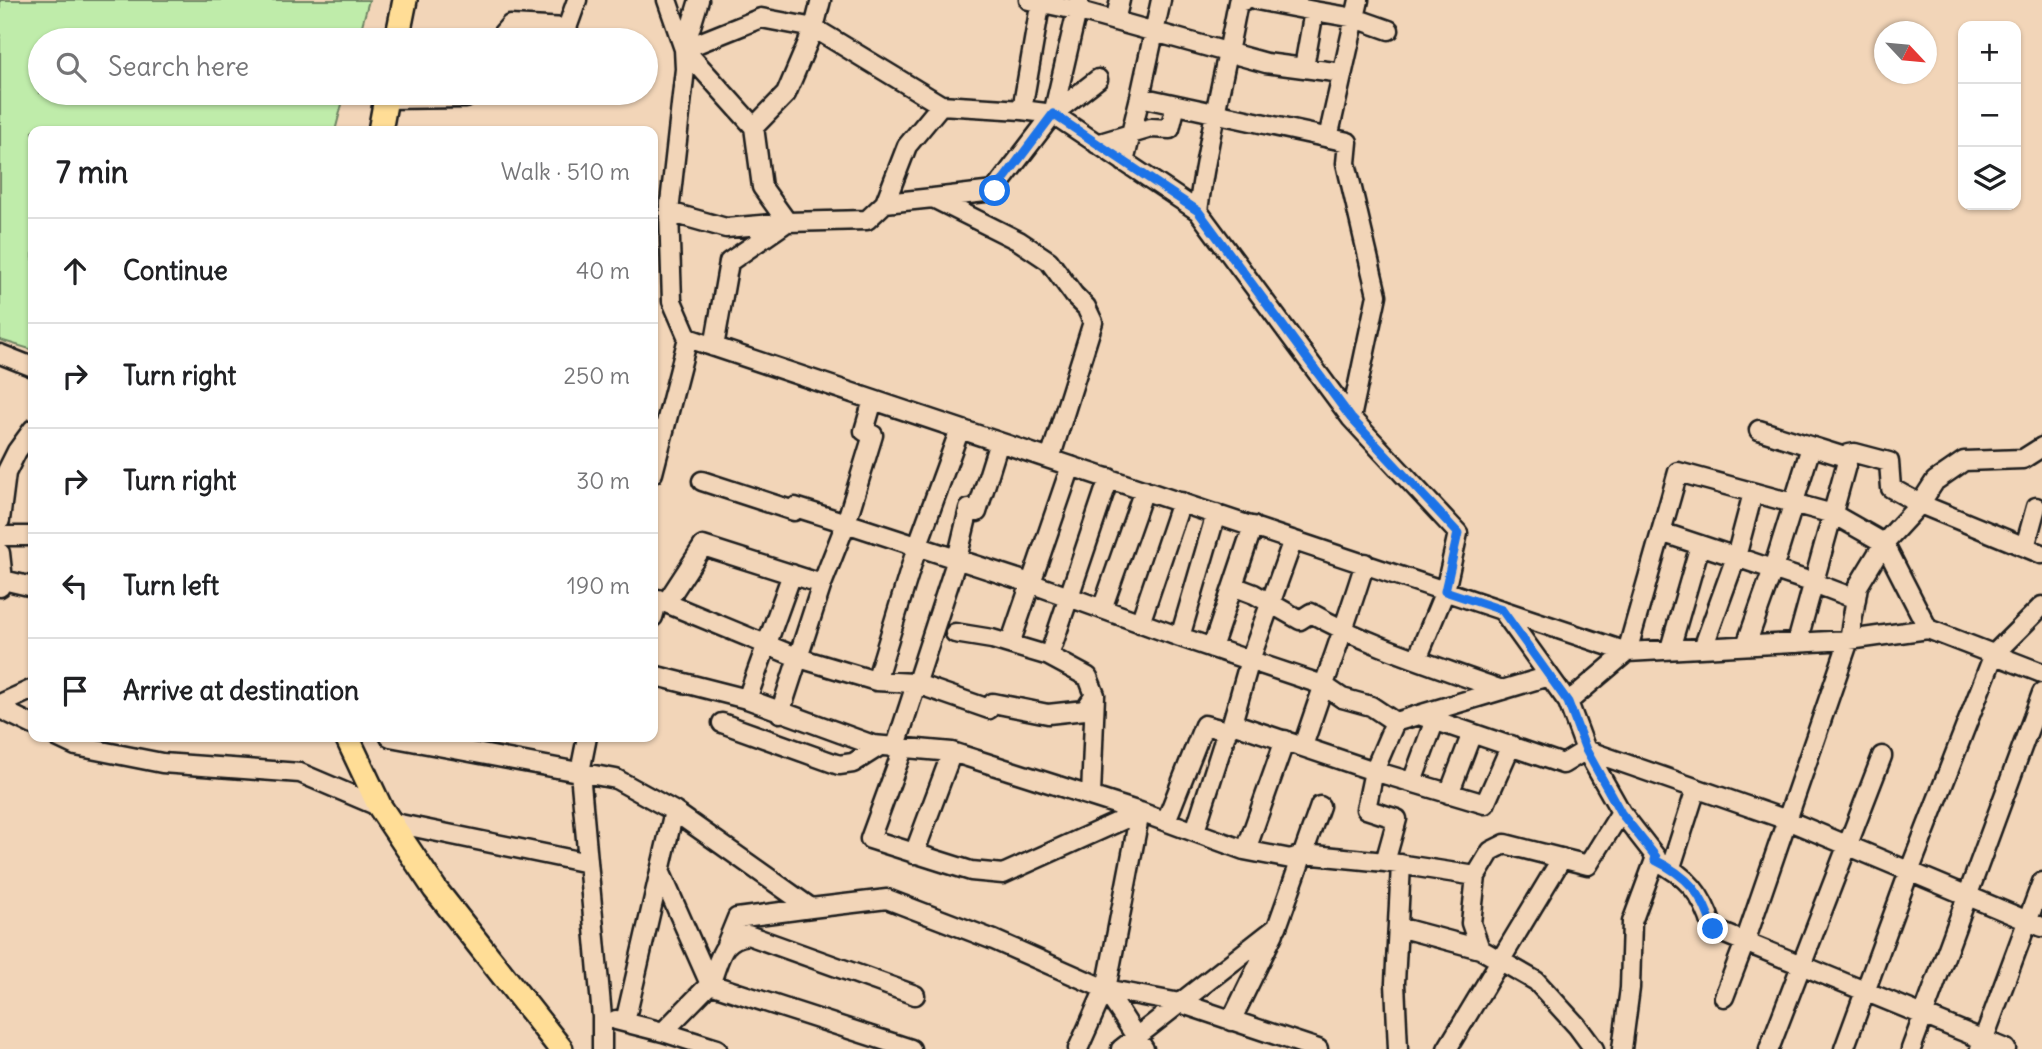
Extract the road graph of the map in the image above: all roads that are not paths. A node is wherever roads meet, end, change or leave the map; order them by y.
1 (405, 0) edge
2 (577, 0) edge
3 (667, 0) edge
4 (699, 0) edge
5 (821, 0) edge
6 (1120, 0) edge
7 (1161, 0) edge
8 (1245, 0) edge
9 (1257, 0) edge
10 (1037, 1) edge
11 (1078, 5) edge
12 (1357, 9) edge
13 (1314, 11) junction
14 (1115, 21) junction
15 (399, 28) edge
16 (507, 28) edge
17 (568, 28) edge
18 (568, 28) edge
19 (814, 28) junction
20 (1389, 30) dead end
21 (1154, 32) junction
22 (684, 49) junction
23 (1229, 52) junction
24 (1304, 67) junction
25 (1342, 73) junction
26 (1098, 79) dead end
27 (1140, 97) junction
28 (385, 105) edge
29 (941, 105) junction
30 (1176, 105) junction
31 (1022, 110) junction
32 (1214, 113) junction
33 (1053, 114) junction
34 (381, 126) edge
35 (754, 127) junction
36 (1131, 134) junction
37 (1328, 138) junction
38 (1097, 144) junction
39 (1124, 162) junction
40 (933, 198) junction
41 (885, 203) junction
42 (1198, 211) junction
43 (669, 212) junction
44 (787, 222) junction
45 (688, 338) junction
46 (714, 347) junction
47 (0, 354) edge
48 (28, 365) edge
49 (873, 400) junction
50 (1351, 418) junction
51 (960, 429) junction
52 (1759, 430) dead end
53 (28, 436) edge
54 (999, 442) junction
55 (1811, 447) junction
56 (2042, 447) edge
57 (658, 454) edge
58 (1847, 458) junction
59 (1050, 459) junction
60 (2023, 459) junction
61 (1071, 466) junction
62 (2042, 466) edge
63 (1109, 478) junction
64 (702, 481) dead end
65 (1144, 490) junction
66 (1753, 493) junction
67 (1181, 502) junction
68 (1920, 504) junction
69 (1794, 505) junction
70 (2036, 507) dead end
71 (1216, 514) junction
72 (1832, 514) junction
73 (0, 520) edge
74 (846, 523) junction
75 (1253, 526) junction
76 (1661, 531) junction
77 (0, 536) edge
78 (28, 536) edge
79 (1293, 540) junction
80 (1884, 543) junction
81 (1700, 545) junction
82 (918, 547) junction
83 (2034, 550) edge
84 (0, 552) edge
85 (1736, 557) junction
86 (957, 559) junction
87 (1365, 564) junction
88 (1773, 569) junction
89 (792, 574) junction
90 (822, 583) junction
91 (1030, 583) junction
92 (1814, 583) junction
93 (2, 584) edge
94 (1233, 586) junction
95 (28, 587) edge
96 (1445, 591) junction
97 (1069, 597) junction
98 (1856, 599) junction
99 (659, 600) edge
100 (1271, 604) junction
101 (2042, 606) edge
102 (1102, 609) junction
103 (1502, 610) junction
104 (1140, 623) junction
105 (1928, 629) junction
106 (1345, 632) junction
107 (955, 633) dead end
108 (1180, 637) junction
109 (1849, 640) junction
110 (1010, 643) junction
111 (1797, 643) junction
112 (767, 645) junction
113 (1746, 645) junction
114 (1212, 648) junction
115 (1703, 648) junction
116 (1670, 649) junction
117 (1627, 652) junction
118 (1994, 654) junction
119 (1049, 656) junction
120 (799, 658) junction
121 (1417, 659) junction
122 (1251, 660) junction
123 (2042, 673) edge
124 (658, 675) edge
125 (1549, 676) junction
126 (876, 681) junction
127 (914, 683) junction
128 (1323, 685) junction
129 (1502, 690) junction
130 (28, 691) edge
131 (2042, 692) edge
132 (1095, 695) junction
133 (747, 698) junction
134 (1568, 702) junction
135 (0, 704) edge
136 (0, 709) edge
137 (780, 713) junction
138 (1427, 718) junction
139 (1395, 722) junction
140 (28, 723) edge
141 (722, 723) dead end
142 (1229, 727) junction
143 (1472, 733) junction
144 (1285, 740) junction
145 (68, 742) edge
146 (349, 742) edge
147 (417, 742) edge
148 (586, 742) edge
149 (1511, 745) junction
150 (1303, 746) junction
151 (892, 748) junction
152 (1586, 750) junction
153 (952, 752) junction
154 (1882, 756) dead end
155 (1374, 771) junction
156 (580, 772) junction
157 (1412, 782) junction
158 (1696, 789) junction
159 (1450, 793) junction
160 (1091, 796) junction
161 (1320, 806) dead end
162 (674, 811) junction
163 (1140, 812) junction
164 (1621, 813) junction
165 (385, 815) junction
166 (1787, 820) junction
167 (1166, 821) junction
168 (1195, 831) junction
169 (1848, 846) junction
170 (1246, 850) junction
171 (914, 854) junction
172 (1304, 854) junction
173 (1562, 858) junction
174 (588, 863) junction
175 (1393, 863) junction
176 (1663, 864) junction
177 (660, 871) junction
178 (1909, 872) junction
179 (1476, 876) junction
180 (2042, 882) edge
181 (1966, 896) junction
182 (811, 908) junction
183 (2035, 924) edge
184 (1277, 927) junction
185 (1398, 927) junction
186 (1745, 942) junction
187 (1480, 949) junction
188 (1498, 961) junction
189 (1801, 965) junction
190 (710, 984) junction
191 (1105, 989) junction
192 (1866, 992) junction
193 (915, 995) dead end
194 (1724, 997) dead end
195 (1180, 1003) junction
196 (1924, 1015) junction
197 (602, 1017) junction
198 (1231, 1021) junction
199 (625, 1022) junction
200 (663, 1032) junction
201 (1140, 1043) edge
202 (1981, 1044) edge
203 (690, 1045) edge
204 (561, 1049) edge
205 (601, 1049) edge
206 (717, 1049) edge
207 (911, 1049) edge
208 (1078, 1049) edge
209 (1121, 1049) edge
210 (1318, 1049) edge
211 (1398, 1049) edge
212 (1447, 1049) edge
213 (1594, 1049) edge
214 (1622, 1049) edge
215 (1769, 1049) edge
216 (1844, 1049) edge
217 (1911, 1049) edge
218 (2006, 1049) edge

1 - 15 main road
2 - 17 street
3 - 22 street
4 - 22 street
5 - 19 street
6 - 14 street
7 - 21 street
8 - 23 street
9 - 13 street
10 - 11 street
10 - 31 street
11 - 14 street
11 - 33 street
12 - 13 street
12 - 20 street
12 - 25 street
13 - 24 street
14 - 21 street
16 - 18 street
19 - 22 street
19 - 29 street
19 - 35 street
21 - 23 street
21 - 27 street
22 - 35 street
22 - 43 street
23 - 24 street
23 - 32 street
24 - 25 street
25 - 37 street
26 - 33 street
27 - 30 street
27 - 36 street
28 - 34 main road
29 - 31 street
29 - 41 street
30 - 32 street
30 - 36 street
31 - 33 street
32 - 37 street
32 - 42 street
33 - 38 street
33 - 40 street
35 - 44 street
36 - 38 street
36 - 39 street
37 - 50 street
38 - 39 street
39 - 42 street
40 - 41 street
40 - 59 street
41 - 44 street
42 - 50 street
43 - 44 street
43 - 45 street
44 - 46 street
45 - 46 street
45 - 57 street
46 - 49 street
47 - 48 street
49 - 51 street
49 - 74 street
50 - 96 street
51 - 54 street
51 - 82 street
52 - 55 street
53 - 73 street
54 - 59 street
54 - 86 street
55 - 58 street
55 - 69 street
56 - 60 street
58 - 68 street
58 - 72 street
59 - 61 street
60 - 62 street
60 - 68 street
61 - 63 street
61 - 91 street
63 - 65 street
63 - 97 street
64 - 74 street
65 - 67 street
65 - 102 street
66 - 69 street
66 - 76 street
66 - 85 street
67 - 71 street
67 - 104 street
68 - 80 street
68 - 83 street
69 - 72 street
69 - 88 street
70 - 83 street
71 - 75 street
71 - 108 street
72 - 80 street
72 - 92 street
74 - 82 street
74 - 90 street
75 - 79 street
75 - 94 street
76 - 81 street
76 - 117 street
77 - 78 street
79 - 87 street
79 - 100 street
80 - 98 street
80 - 105 street
81 - 85 street
81 - 116 street
82 - 86 street
82 - 126 street
84 - 93 street
85 - 88 street
85 - 115 street
86 - 91 street
86 - 127 street
87 - 96 street
87 - 106 street
88 - 92 street
88 - 113 street
89 - 90 street
89 - 99 street
89 - 112 street
90 - 120 street
91 - 97 street
91 - 110 street
92 - 98 street
92 - 111 street
93 - 95 street
94 - 100 street
94 - 114 street
96 - 103 street
96 - 121 street
97 - 102 street
97 - 119 street
98 - 109 street
99 - 112 street
100 - 106 street
100 - 122 street
101 - 118 street
102 - 104 street
103 - 117 street
103 - 125 street
104 - 108 street
105 - 109 street
105 - 118 street
106 - 121 street
106 - 128 street
107 - 110 street
108 - 114 street
109 - 111 street
109 - 166 street
110 - 119 street
111 - 113 street
112 - 120 street
112 - 133 street
113 - 115 street
114 - 122 street
115 - 116 street
116 - 117 street
117 - 134 street
118 - 123 street
118 - 178 street
119 - 132 street
120 - 126 street
120 - 137 street
121 - 129 street
122 - 128 street
122 - 142 street
124 - 133 street
125 - 129 street
125 - 134 street
126 - 127 street
127 - 132 street
127 - 151 street
128 - 139 street
128 - 150 street
129 - 138 street
130 - 135 street
131 - 181 street
132 - 160 street
133 - 137 street
134 - 152 street
136 - 140 street
137 - 151 street
138 - 139 street
138 - 143 street
138 - 157 street
139 - 155 street
141 - 151 street
142 - 144 street
142 - 167 street
142 - 168 street
143 - 149 street
143 - 159 street
144 - 150 street
144 - 170 street
145 - 165 street
146 - 165 main road
147 - 156 street
148 - 156 street
149 - 152 street
149 - 159 street
150 - 155 street
151 - 153 street
151 - 171 street
152 - 158 street
152 - 164 street
153 - 160 street
153 - 171 street
154 - 169 street
155 - 157 street
155 - 175 street
156 - 162 street
156 - 174 street
157 - 159 street
158 - 166 street
158 - 176 street
160 - 163 street
161 - 172 street
162 - 177 street
162 - 182 street
163 - 167 street
163 - 171 street
163 - 191 street
164 - 173 street
164 - 176 street
165 - 174 street
165 - 204 main road
166 - 169 street
166 - 186 street
167 - 168 street
168 - 170 street
169 - 178 street
169 - 189 street
170 - 172 street
172 - 175 street
172 - 184 street
173 - 179 street
173 - 188 street
174 - 197 street
175 - 179 street
175 - 185 street
176 - 186 street
176 - 214 street
177 - 190 street
177 - 199 street
178 - 181 street
178 - 192 street
179 - 187 street
180 - 183 street
181 - 183 street
181 - 196 street
182 - 190 street
182 - 191 street
183 - 202 street
184 - 195 street
184 - 198 street
185 - 187 street
185 - 211 street
186 - 189 street
186 - 194 street
187 - 188 street
188 - 212 street
188 - 213 street
189 - 192 street
189 - 215 street
190 - 193 street
190 - 200 street
190 - 207 street
191 - 195 street
191 - 201 street
191 - 208 street
192 - 196 street
192 - 216 street
195 - 198 street
195 - 201 street
196 - 202 street
196 - 217 street
197 - 199 street
197 - 205 street
198 - 210 street
199 - 200 street
200 - 203 street
201 - 209 street
202 - 218 street
203 - 206 street

